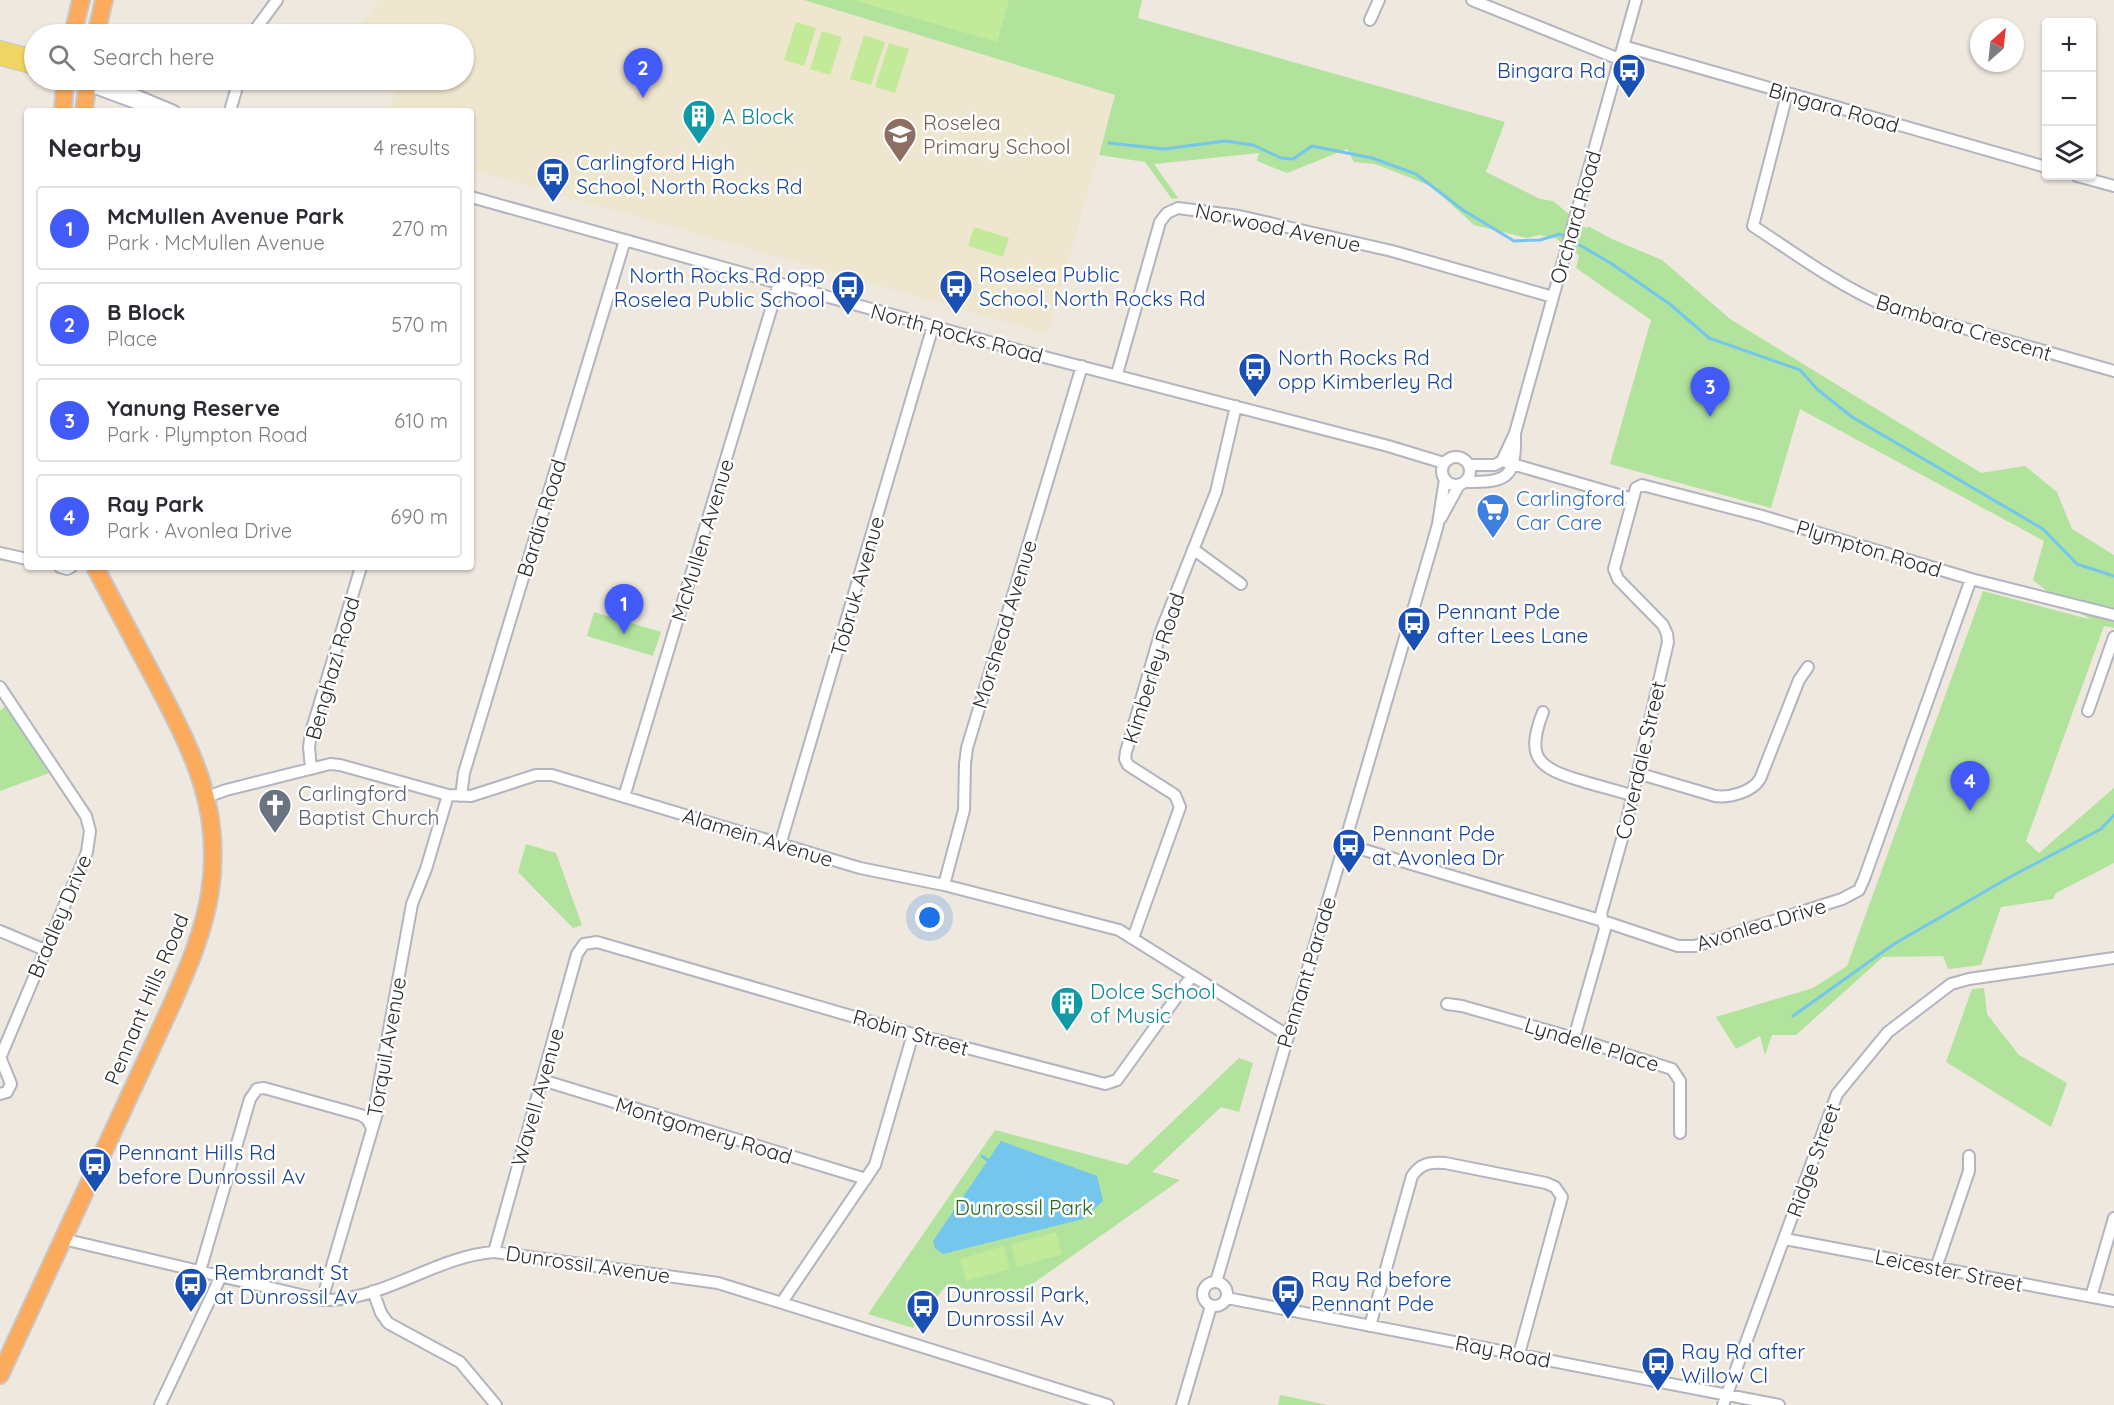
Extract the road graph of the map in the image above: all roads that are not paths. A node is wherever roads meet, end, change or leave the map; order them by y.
1 (81, 0) edge
2 (104, 0) edge
3 (277, 0) edge
4 (1379, 0) edge
5 (1472, 0) edge
6 (1636, 0) edge
7 (1370, 20) dead end
8 (75, 24) edge
9 (98, 24) edge
10 (259, 24) edge
11 (1623, 46) junction
12 (0, 48) edge
13 (19, 53) junction
14 (24, 53) edge
15 (24, 54) edge
16 (0, 58) edge
17 (1619, 59) junction
18 (24, 64) edge
19 (64, 90) edge
20 (86, 90) edge
21 (108, 90) edge
22 (113, 90) edge
23 (236, 90) edge
24 (1787, 94) junction
25 (63, 108) edge
26 (84, 108) edge
27 (150, 108) edge
28 (165, 108) edge
29 (231, 108) edge
30 (2042, 166) edge
31 (2091, 180) edge
32 (2114, 186) edge
33 (474, 199) edge
34 (625, 240) junction
35 (779, 283) junction
36 (1553, 297) junction
37 (933, 326) junction
38 (1082, 366) junction
39 (2114, 371) edge
40 (1117, 374) junction
41 (1236, 406) junction
42 (1507, 462) junction
43 (1444, 463) junction
44 (1469, 465) junction
45 (1444, 479) junction
46 (1462, 483) junction
47 (1633, 499) junction
48 (1438, 524) junction
49 (1193, 549) junction
50 (0, 553) edge
51 (24, 558) edge
52 (97, 570) edge
53 (360, 570) edge
54 (1971, 579) junction
55 (1240, 584) dead end
56 (2114, 615) edge
57 (2114, 637) edge
58 (1808, 667) dead end
59 (0, 687) edge
60 (2088, 711) dead end
61 (1543, 712) dead end
62 (310, 769) junction
63 (1637, 773) junction
64 (448, 795) junction
65 (1631, 795) junction
66 (461, 796) junction
67 (207, 797) junction
68 (624, 797) junction
69 (1344, 844) junction
70 (780, 845) junction
71 (944, 885) junction
72 (1603, 921) junction
73 (0, 931) edge
74 (1133, 938) junction
75 (584, 944) joint
76 (45, 950) junction
77 (2114, 958) edge
78 (1191, 976) junction
79 (1447, 1004) dead end
80 (913, 1034) junction
81 (1287, 1035) junction
82 (1574, 1038) junction
83 (0, 1058) edge
84 (542, 1080) junction
85 (0, 1094) edge
86 (372, 1128) junction
87 (1680, 1133) dead end
88 (1969, 1156) dead end
89 (866, 1179) junction
90 (2114, 1218) edge
91 (63, 1239) junction
92 (1785, 1239) junction
93 (494, 1252) junction
94 (1936, 1268) junction
95 (200, 1271) junction
96 (221, 1276) junction
97 (1216, 1282) junction
98 (373, 1291) junction
99 (2091, 1297) junction
100 (1227, 1298) junction
101 (322, 1300) junction
102 (2114, 1301) edge
103 (782, 1302) junction
104 (1211, 1306) junction
105 (1370, 1326) junction
106 (1519, 1354) junction
107 (0, 1375) edge
108 (1725, 1400) edge
109 (160, 1405) edge
110 (496, 1405) edge
111 (1108, 1405) edge
112 (1182, 1405) edge
113 (1779, 1405) edge

1 - 8 highway
2 - 9 highway
3 - 10 street
4 - 7 street
5 - 17 street
6 - 11 street, Orchard Road
11 - 17 street, Orchard Road
11 - 24 street, Bingara Road
12 - 13 main road
13 - 14 main road
13 - 15 main road
16 - 18 main road
17 - 36 street, Orchard Road
19 - 25 highway
20 - 26 highway
21 - 27 street
22 - 28 street
23 - 29 street
24 - 30 street, Bingara Road
24 - 39 street, Bambara Crescent
31 - 32 street
33 - 34 street, North Rocks Road
34 - 35 street, North Rocks Road
34 - 66 street, Bardia Road
35 - 37 street, North Rocks Road
35 - 68 street, McMullen Avenue
36 - 40 street, Norwood Avenue
36 - 42 street, Orchard Road
37 - 38 street, North Rocks Road
37 - 70 street, Tobruk Avenue
38 - 40 street, North Rocks Road
38 - 71 street, Morshead Avenue
40 - 41 street, North Rocks Road
41 - 43 street, North Rocks Road
41 - 49 street, Kimberley Road
42 - 44 street
42 - 46 street
42 - 47 street
43 - 44 street
43 - 45 street
44 - 46 street
45 - 46 street
45 - 48 street, Pennant Parade
46 - 48 street, Pennant Parade
47 - 54 street, Plympton Road
47 - 63 street, Coverdale Street
48 - 69 street, Pennant Parade
49 - 55 street
49 - 74 street, Kimberley Road
50 - 51 street
52 - 67 highway, Pennant Hills Road
53 - 62 street, Benghazi Road
54 - 56 street, Plympton Road
54 - 72 street, Avonlea Drive
57 - 60 street
58 - 63 street
59 - 76 street, Bradley Drive
61 - 65 street
62 - 64 street, Alamein Avenue
62 - 67 street, Alamein Avenue
63 - 65 street, Coverdale Street
64 - 66 street, Alamein Avenue
64 - 86 street, Torquil Avenue
65 - 72 street, Coverdale Street
66 - 68 street, Alamein Avenue
67 - 91 highway, Pennant Hills Road
68 - 70 street, Alamein Avenue
69 - 72 street, Avonlea Drive
69 - 81 street, Pennant Parade
70 - 71 street, Alamein Avenue
71 - 74 street, Alamein Avenue
72 - 82 street, Coverdale Street
73 - 76 street
74 - 78 street, Alamein Avenue
75 - 80 street, Robin Street
75 - 84 street, Wavell Avenue
76 - 83 street, Bradley Drive
77 - 92 street, Ridge Street
78 - 80 street, Robin Street
78 - 81 street, Alamein Avenue
79 - 82 street, Lyndelle Place
80 - 89 street
81 - 97 street, Pennant Parade
82 - 87 street, Lyndelle Place
83 - 85 street, Bradley Drive
84 - 89 street, Montgomery Road
84 - 93 street, Wavell Avenue
86 - 95 street
86 - 101 street, Torquil Avenue
88 - 94 street
89 - 103 street
90 - 99 street
91 - 95 street, Dunrossil Avenue
91 - 107 highway, Pennant Hills Road
92 - 94 street, Leicester Street
92 - 108 street, Ridge Street
93 - 98 street, Dunrossil Avenue
93 - 103 street, Dunrossil Avenue
94 - 99 street, Leicester Street
95 - 96 street, Dunrossil Avenue
96 - 101 street, Dunrossil Avenue
96 - 109 street
97 - 100 street
97 - 104 street
98 - 101 street, Dunrossil Avenue
98 - 110 street
99 - 102 street, Leicester Street
100 - 104 street
100 - 105 street, Ray Road
103 - 111 street, Dunrossil Avenue
104 - 112 street
105 - 106 street, Ray Road
105 - 106 street
106 - 108 street, Ray Road
108 - 113 street, Ray Road

